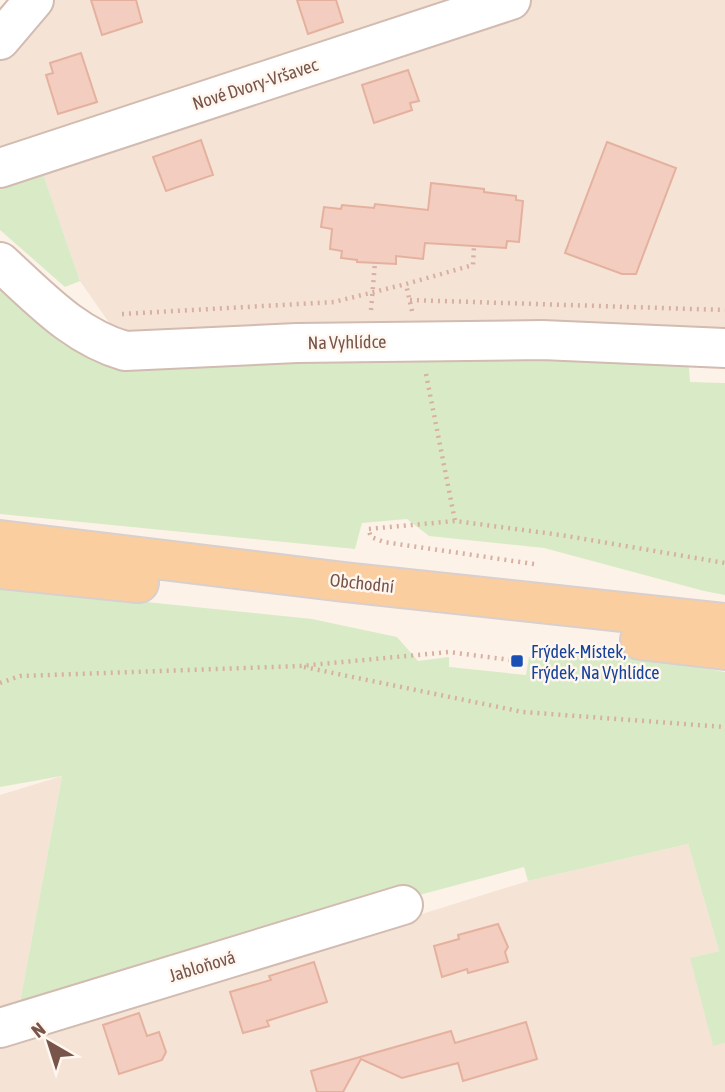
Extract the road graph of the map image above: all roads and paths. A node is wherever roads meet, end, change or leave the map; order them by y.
1 (34, 0) edge
2 (510, 0) edge
3 (0, 40) edge
4 (0, 168) edge
5 (0, 262) edge
6 (375, 262) dead end
7 (406, 284) dead end
8 (372, 292) junction
9 (410, 300) dead end
10 (725, 310) edge
11 (119, 314) dead end
12 (368, 342) junction
13 (725, 348) edge
14 (0, 540) edge
15 (725, 563) edge
16 (534, 565) dead end
17 (0, 569) edge
18 (725, 623) edge
19 (725, 650) edge
20 (526, 662) dead end
21 (300, 666) junction
22 (0, 684) edge
23 (725, 727) edge
24 (403, 905) dead end
25 (0, 1028) edge

1 - 3 street
2 - 4 street, Nové Dvory-Vršavec
5 - 12 street, Na Vyhlídce
6 - 8 path
7 - 8 path
8 - 11 path
8 - 12 path
9 - 10 path
12 - 13 street, Na Vyhlídce
14 - 18 main road, Obchodní
15 - 16 path
17 - 19 main road, Obchodní
20 - 21 path
21 - 22 path
21 - 23 path
24 - 25 street, Jabloňová

